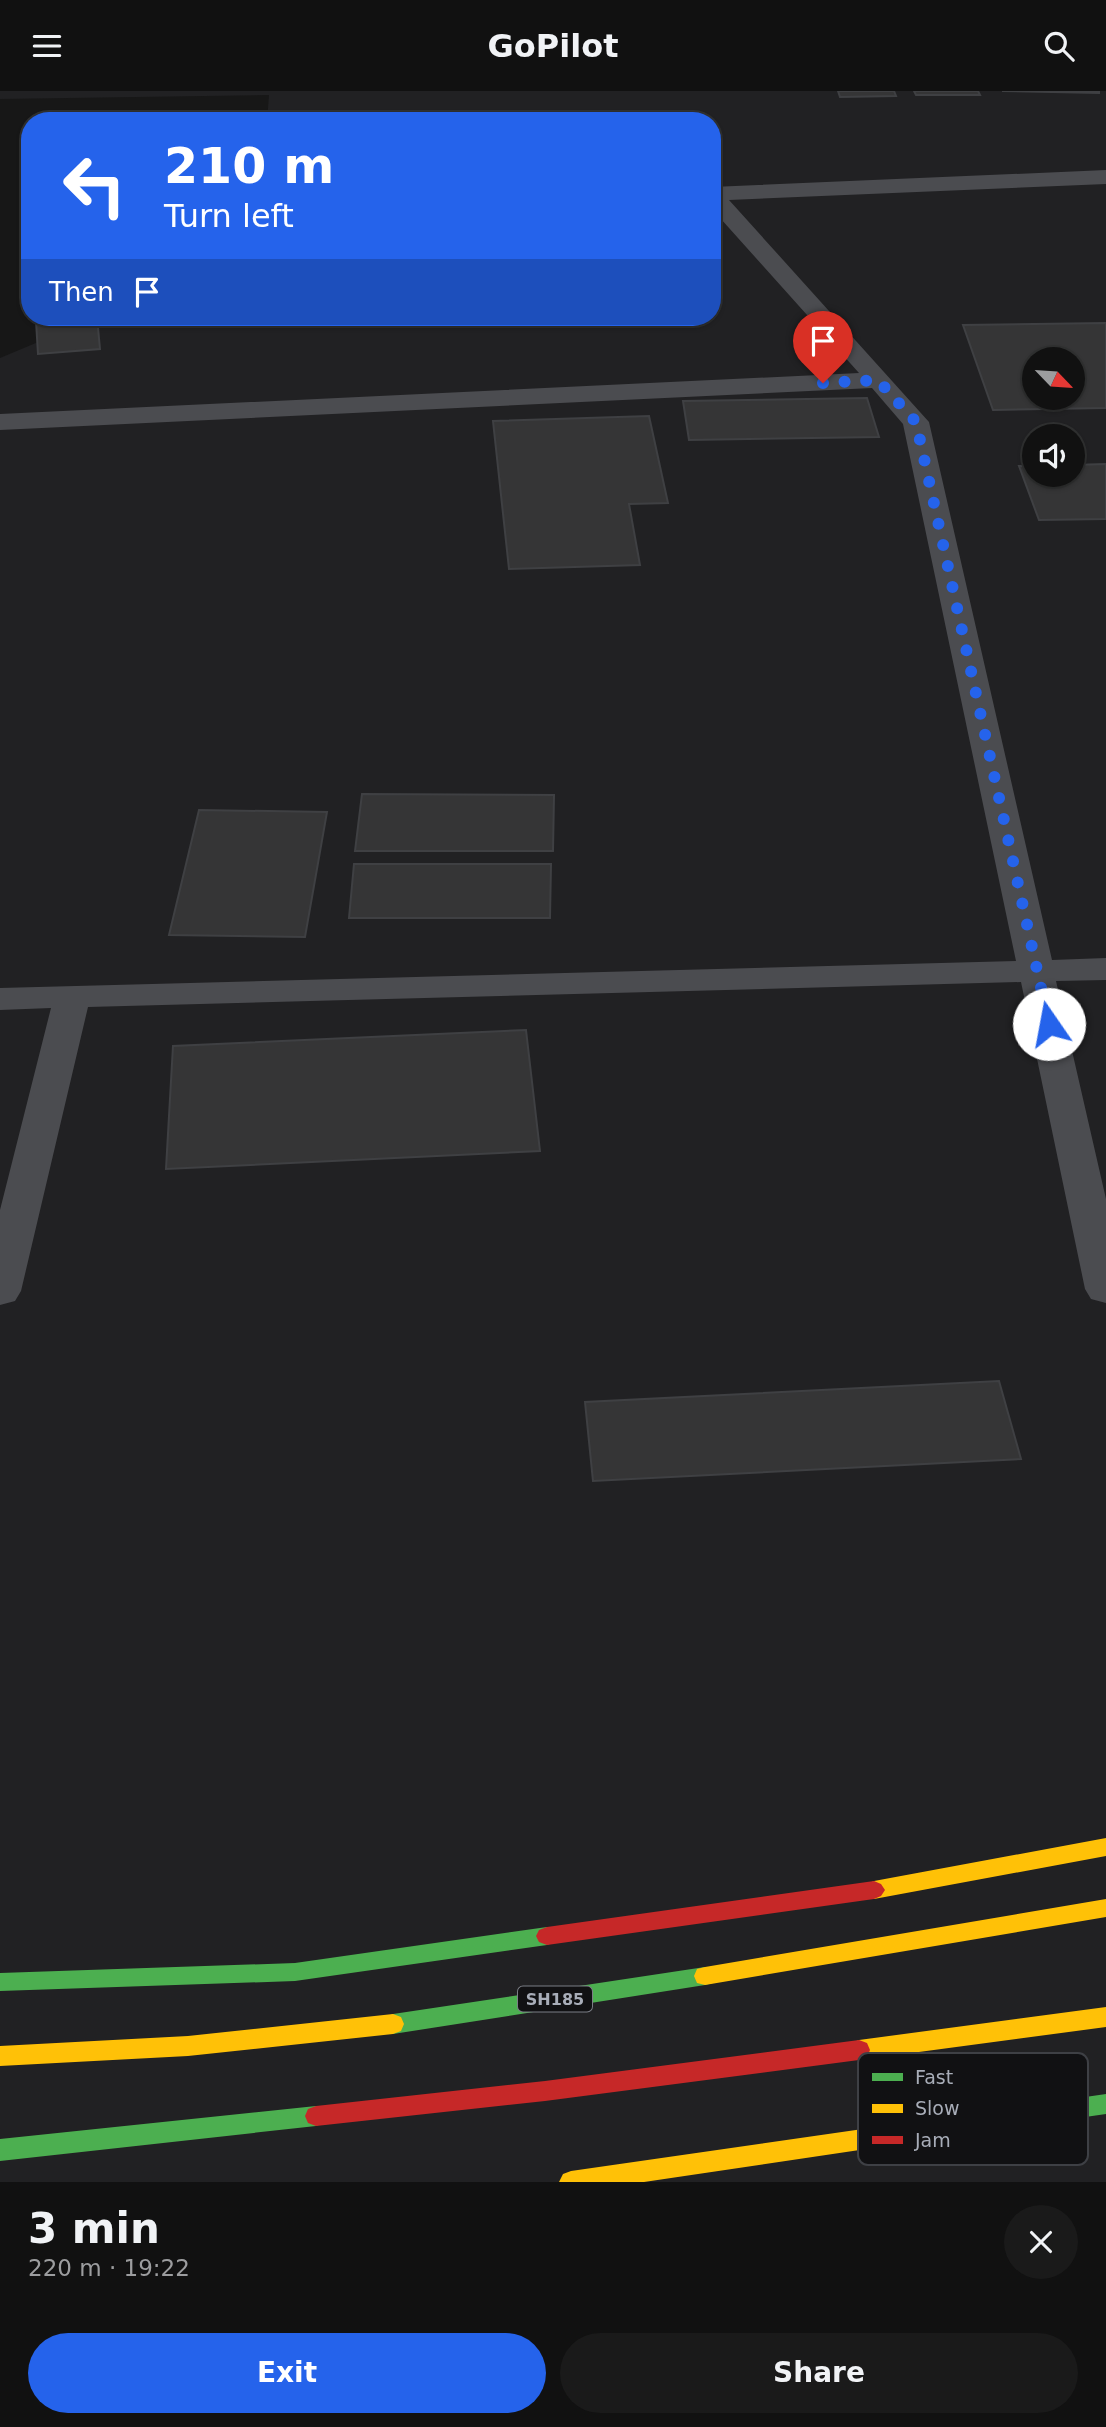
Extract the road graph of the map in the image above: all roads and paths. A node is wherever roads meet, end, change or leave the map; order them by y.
1 (1106, 177) edge
2 (721, 194) edge
3 (721, 204) edge
4 (878, 380) junction
5 (0, 422) edge
6 (1106, 969) edge
7 (1038, 971) junction
8 (72, 997) junction
9 (0, 999) edge
10 (1106, 1289) edge
11 (0, 1291) edge
12 (1106, 1847) edge
13 (1106, 1908) edge
14 (0, 1982) edge
15 (1106, 2017) edge
16 (0, 2056) edge
17 (1106, 2104) edge
18 (1088, 2107) edge
19 (858, 2140) edge
20 (0, 2150) edge
21 (571, 2182) edge

1 - 2 street
3 - 4 street
4 - 5 street
4 - 7 street
6 - 7 street
7 - 8 street
7 - 10 street
8 - 9 street
8 - 11 street
12 - 14 main road
13 - 16 main road, SH185
15 - 20 main road
17 - 18 main road
19 - 21 main road

